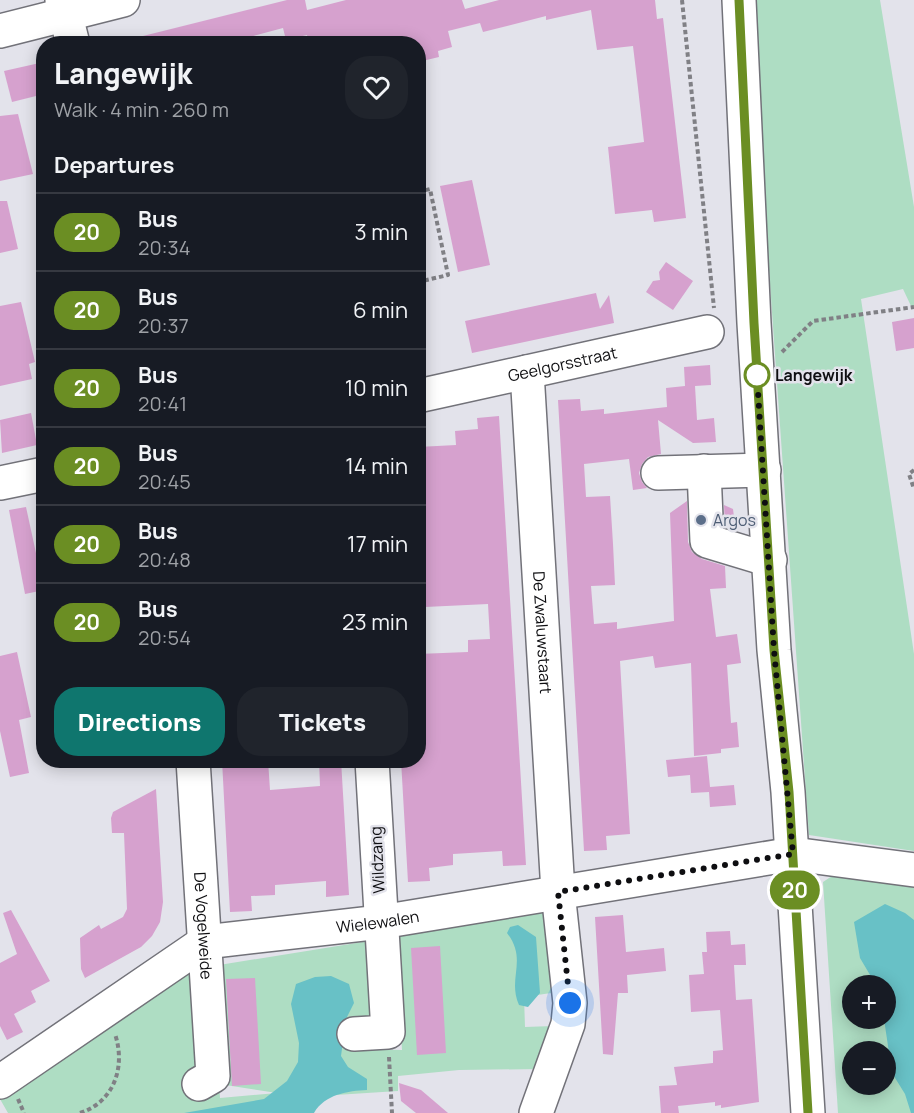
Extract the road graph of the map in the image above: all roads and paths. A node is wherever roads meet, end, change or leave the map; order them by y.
1 (123, 0) edge
2 (682, 0) edge
3 (739, 0) edge
4 (67, 19) edge
5 (0, 31) edge
6 (426, 190) edge
7 (426, 280) edge
8 (914, 307) edge
9 (711, 326) joint
10 (756, 361) junction
11 (527, 372) junction
12 (426, 394) edge
13 (764, 470) junction
14 (914, 470) edge
15 (704, 471) junction
16 (658, 473) dead end
17 (36, 476) edge
18 (0, 483) edge
19 (914, 489) edge
20 (770, 560) junction
21 (195, 768) edge
22 (372, 768) edge
23 (793, 854) junction
24 (914, 870) edge
25 (558, 892) junction
26 (381, 922) junction
27 (206, 942) junction
28 (107, 1009) junction
29 (388, 1032) junction
30 (354, 1034) dead end
31 (0, 1082) edge
32 (199, 1084) dead end
33 (80, 1113) edge
34 (392, 1113) edge
35 (536, 1113) edge
36 (808, 1113) edge

1 - 4 street
2 - 9 path
3 - 10 street
4 - 5 street
6 - 7 path
8 - 10 path
9 - 11 street, Geelgorsstraat
10 - 13 street
11 - 12 street, Geelgorsstraat
11 - 25 street, De Zwaluwstaart
13 - 15 street
13 - 20 street
14 - 19 path
15 - 16 street
15 - 20 street
17 - 18 street
20 - 23 street
21 - 27 street, De Vogelweide
22 - 26 street, Wildzang
23 - 24 street, Wielewalen
23 - 25 street, Wielewalen
23 - 36 street
25 - 26 street, Wielewalen
25 - 35 street, De Zwaluwstaart
26 - 27 street, Wielewalen
26 - 29 street, Wildzang
27 - 28 street, Wielewalen
27 - 32 street, De Vogelweide
28 - 31 street, Wielewalen
28 - 33 path
29 - 30 street
29 - 34 path

